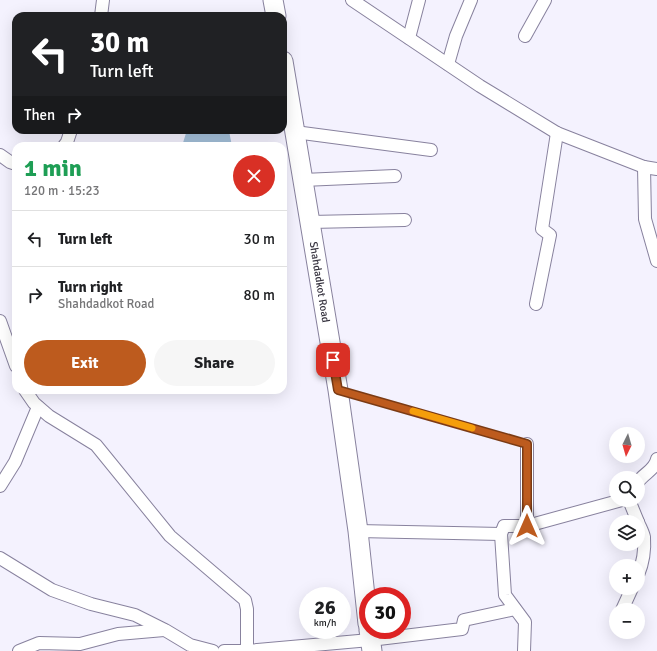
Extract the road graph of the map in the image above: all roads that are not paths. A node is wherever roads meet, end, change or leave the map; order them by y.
1 (103, 0) edge
2 (273, 0) edge
3 (352, 0) edge
4 (419, 0) edge
5 (471, 0) edge
6 (545, 0) edge
7 (102, 12) edge
8 (275, 12) edge
9 (525, 36) dead end
10 (409, 38) junction
11 (448, 64) junction
12 (287, 85) edge
13 (295, 132) junction
14 (557, 133) junction
15 (430, 150) dead end
16 (0, 155) edge
17 (12, 163) edge
18 (644, 167) junction
19 (657, 168) edge
20 (395, 176) dead end
21 (303, 180) junction
22 (405, 220) dead end
23 (310, 222) junction
24 (657, 261) edge
25 (536, 304) dead end
26 (0, 321) edge
27 (12, 355) edge
28 (338, 390) junction
29 (28, 394) edge
30 (38, 407) junction
31 (527, 444) joint
32 (657, 459) edge
33 (645, 474) edge
34 (0, 486) edge
35 (609, 504) edge
36 (527, 526) junction
37 (358, 531) junction
38 (501, 534) junction
39 (0, 558) edge
40 (364, 587) edge
41 (515, 609) junction
42 (165, 630) junction
43 (411, 633) edge
44 (359, 637) edge
45 (20, 651) edge
46 (213, 651) edge
47 (224, 651) edge
48 (247, 651) edge
49 (524, 651) edge

1 - 7 street
2 - 8 main road
3 - 10 street
4 - 10 street
5 - 11 street
6 - 9 street
10 - 11 street
11 - 14 street
12 - 13 main road, Shahdadkot Road
13 - 15 street
13 - 21 main road, Shahdadkot Road
14 - 18 street
14 - 25 street
16 - 17 street
18 - 19 street
18 - 24 street
20 - 21 street
21 - 23 main road, Shahdadkot Road
22 - 23 street
23 - 28 main road, Shahdadkot Road
26 - 27 street
28 - 31 lane
28 - 37 main road, Shahdadkot Road
29 - 30 street
30 - 34 street
30 - 48 street
31 - 36 street
32 - 33 street
35 - 36 street
36 - 38 street
37 - 38 street
37 - 40 main road, Shahdadkot Road
38 - 41 street
39 - 42 street
41 - 43 street
41 - 49 street
42 - 45 street
42 - 46 street
44 - 48 street
47 - 48 street

